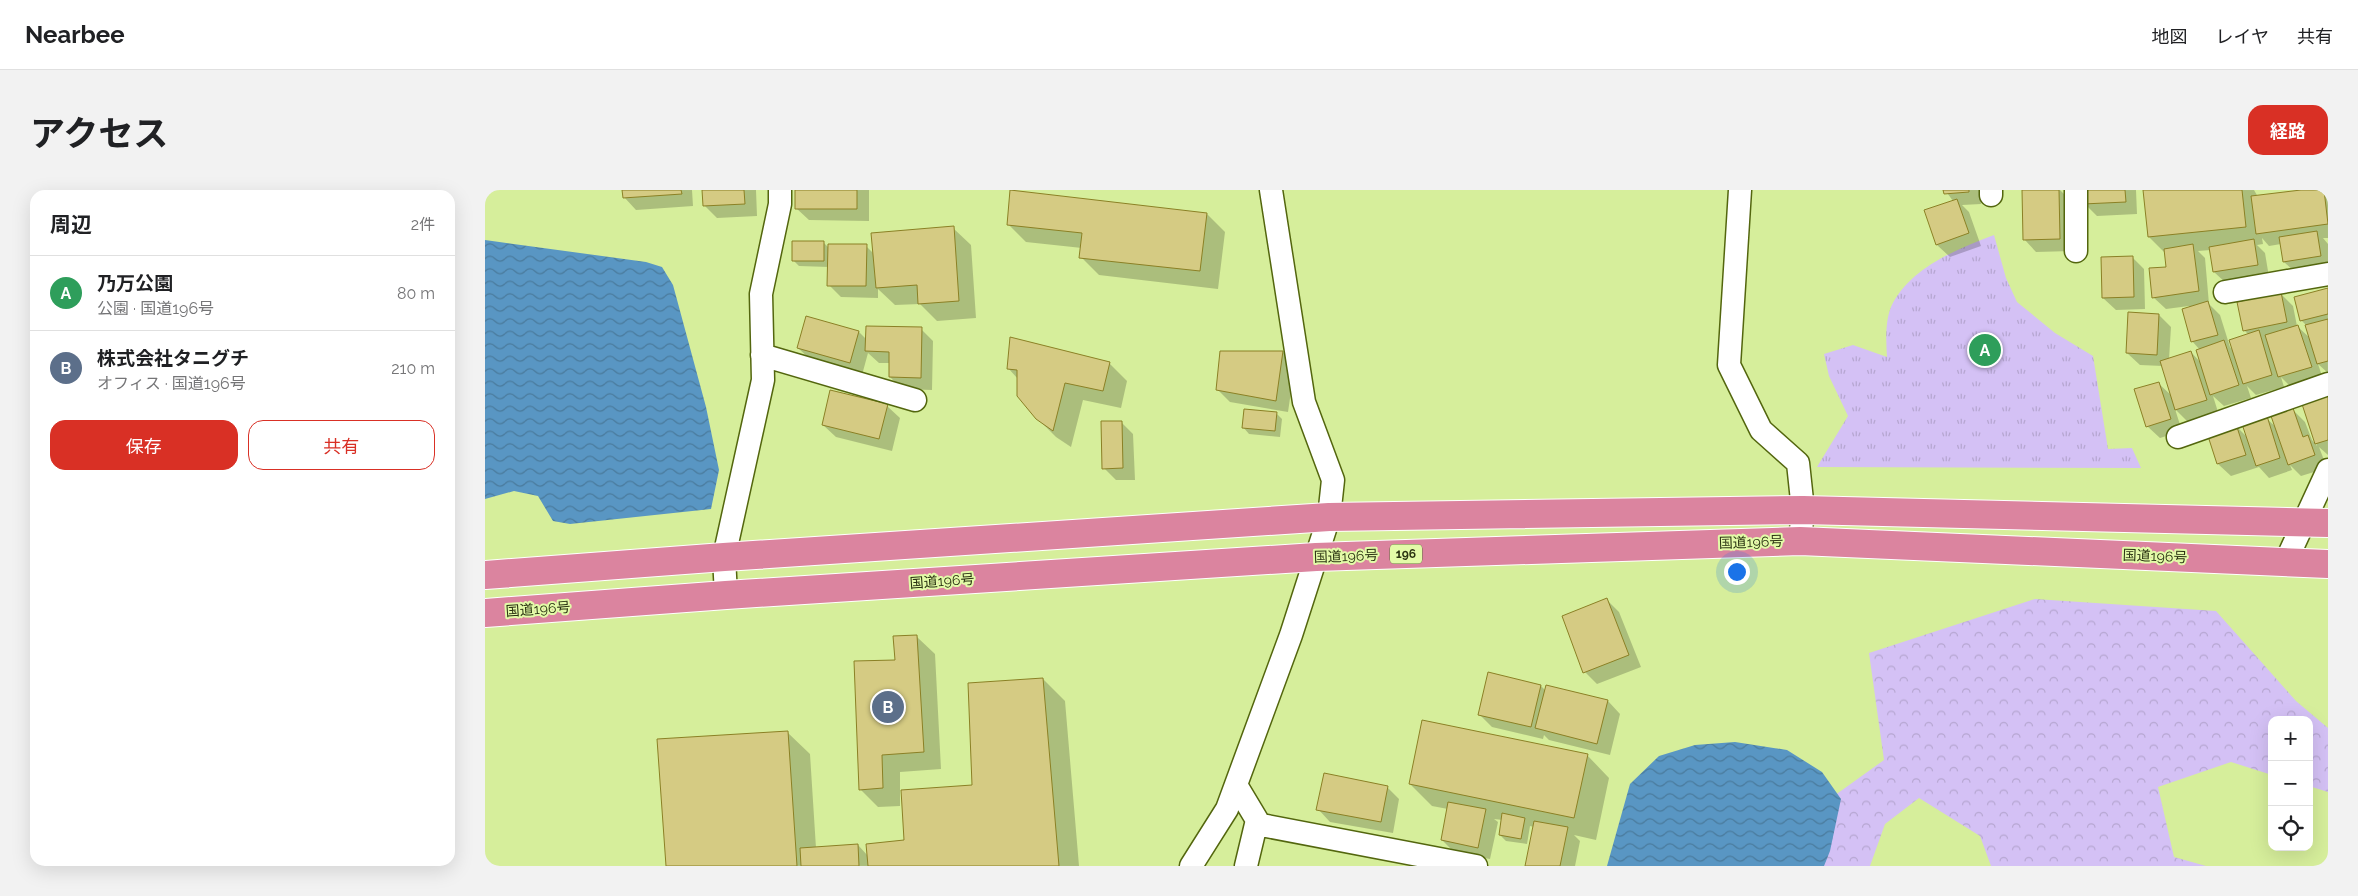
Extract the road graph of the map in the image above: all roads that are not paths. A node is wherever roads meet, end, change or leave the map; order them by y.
1 (780, 190) edge
2 (1271, 190) edge
3 (1740, 190) edge
4 (2076, 190) edge
5 (2076, 251) dead end
6 (2328, 274) edge
7 (2225, 292) dead end
8 (762, 356) junction
9 (2328, 384) edge
10 (915, 400) dead end
11 (2178, 437) dead end
12 (2328, 470) edge
13 (1803, 510) junction
14 (1329, 517) junction
15 (2316, 522) edge
16 (1800, 541) junction
17 (724, 557) junction
18 (1316, 557) junction
19 (2286, 562) junction
20 (2328, 564) edge
21 (485, 576) edge
22 (726, 595) junction
23 (485, 614) edge
24 (1236, 785) junction
25 (1256, 824) junction
26 (1191, 866) edge
27 (1246, 866) edge
28 (1476, 866) edge

1 - 8 street
2 - 14 street
3 - 13 street
4 - 5 street
6 - 7 street
8 - 10 street
8 - 17 street
9 - 11 street
12 - 15 street
13 - 14 highway
13 - 15 highway
13 - 16 street
14 - 17 highway
14 - 18 street
15 - 19 street
16 - 18 highway, 国道196号 / 196
16 - 19 highway, 国道196号 / 196
17 - 21 highway
17 - 22 street
18 - 22 highway, 国道196号 / 196
18 - 24 street
19 - 20 highway, 国道196号 / 196
22 - 23 highway, 国道196号 / 196
24 - 25 street
24 - 26 street
25 - 27 street
25 - 28 street

